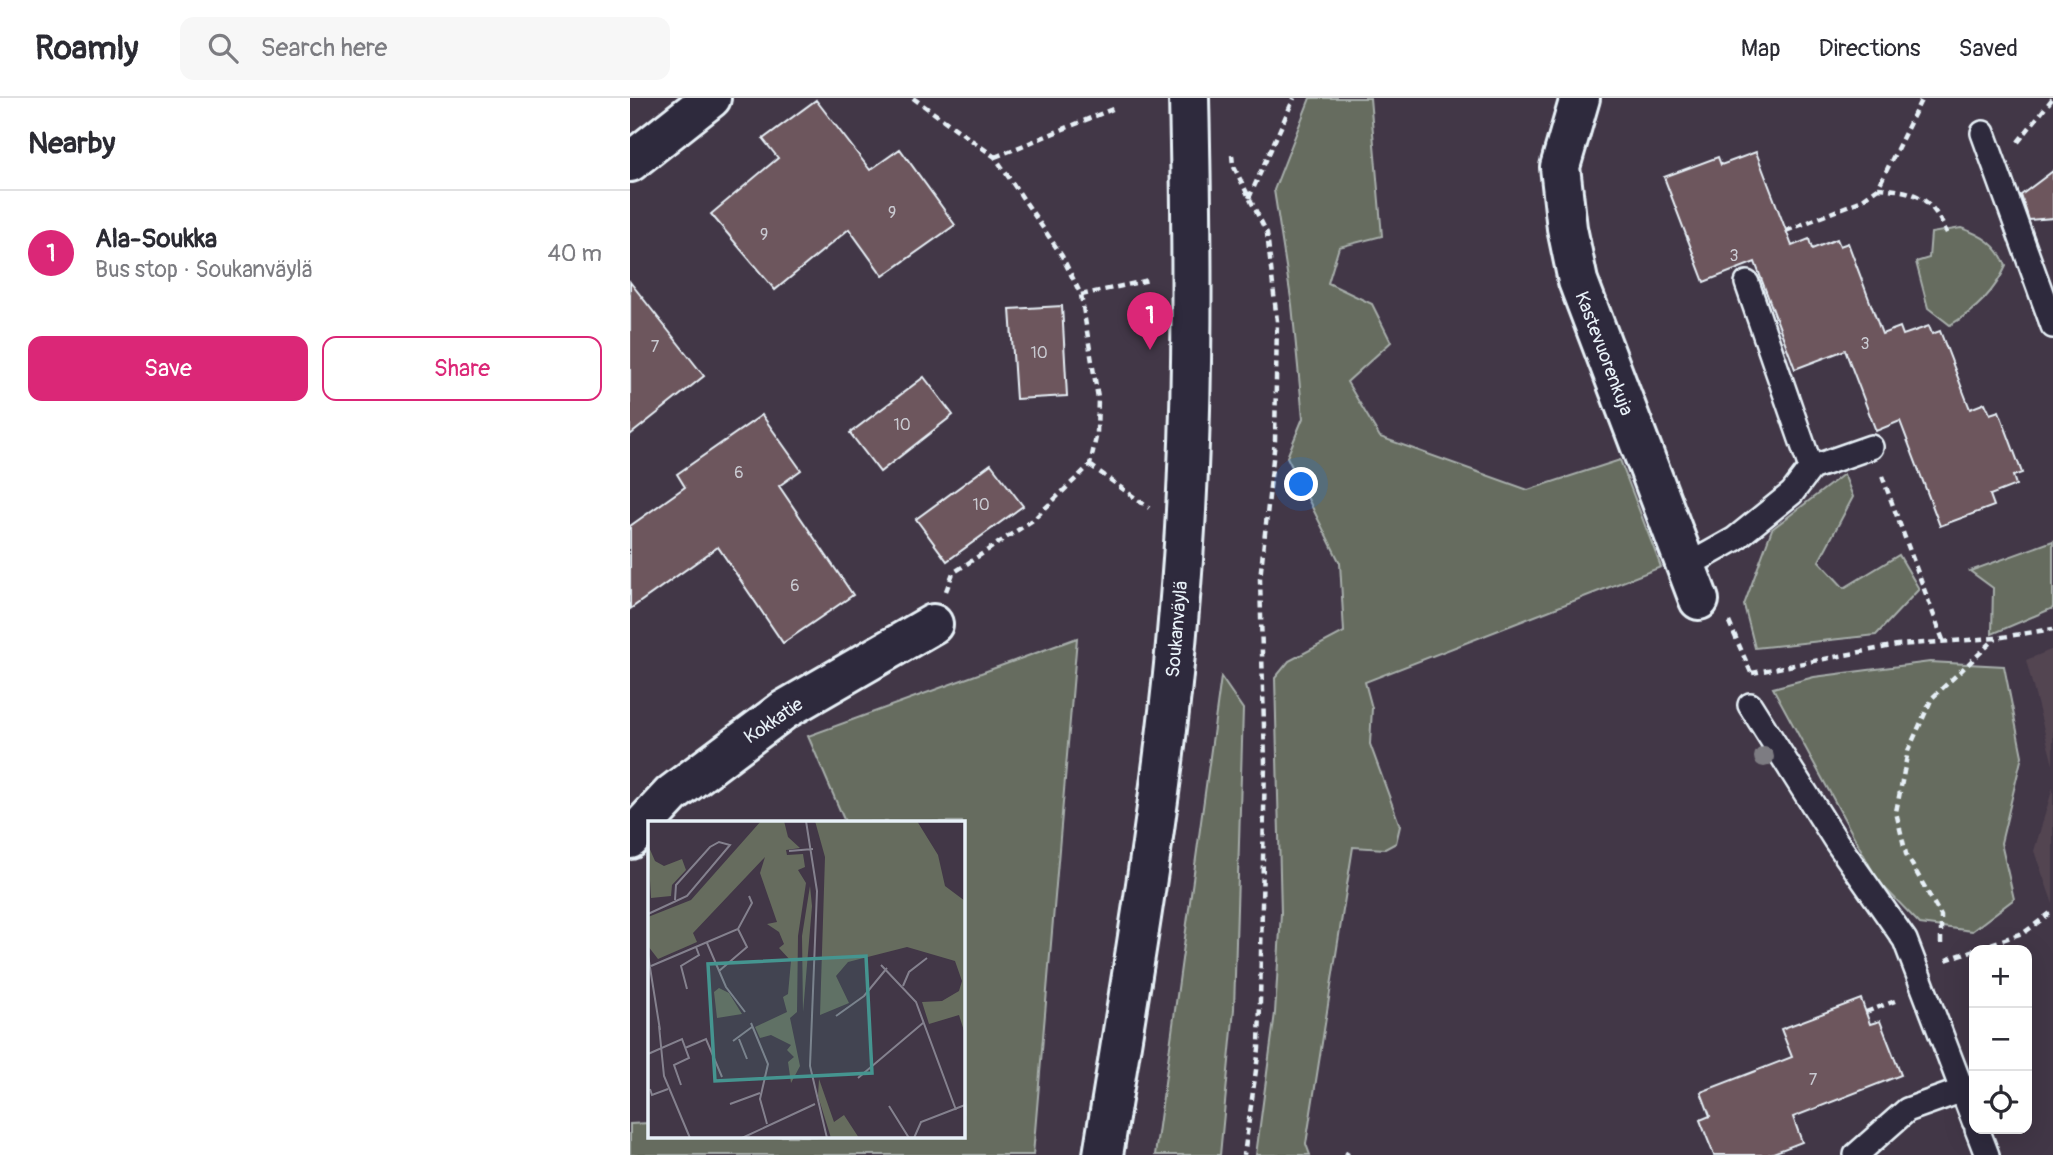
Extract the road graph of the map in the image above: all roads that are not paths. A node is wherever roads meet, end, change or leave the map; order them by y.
1 (711, 98) edge
2 (1189, 98) edge
3 (1580, 98) edge
4 (1983, 133) dead end
5 (630, 162) edge
6 (1747, 283) dead end
7 (2053, 326) edge
8 (1871, 447) road end
9 (1811, 468) junction
10 (1705, 596) joint
11 (933, 624) road end
12 (1753, 694) road end
13 (630, 839) edge
14 (1963, 1090) junction
15 (1969, 1107) edge
16 (1979, 1134) edge
17 (1103, 1155) edge
18 (1856, 1155) edge
19 (1987, 1155) edge

1 - 5 main road
2 - 17 main road, Soukanväylä
3 - 10 main road, Kastevuorenkuja
4 - 7 lane
6 - 9 lane
8 - 9 lane
9 - 10 lane
11 - 13 main road, Kokkatie
12 - 14 lane
14 - 15 lane
14 - 18 lane
16 - 19 lane

